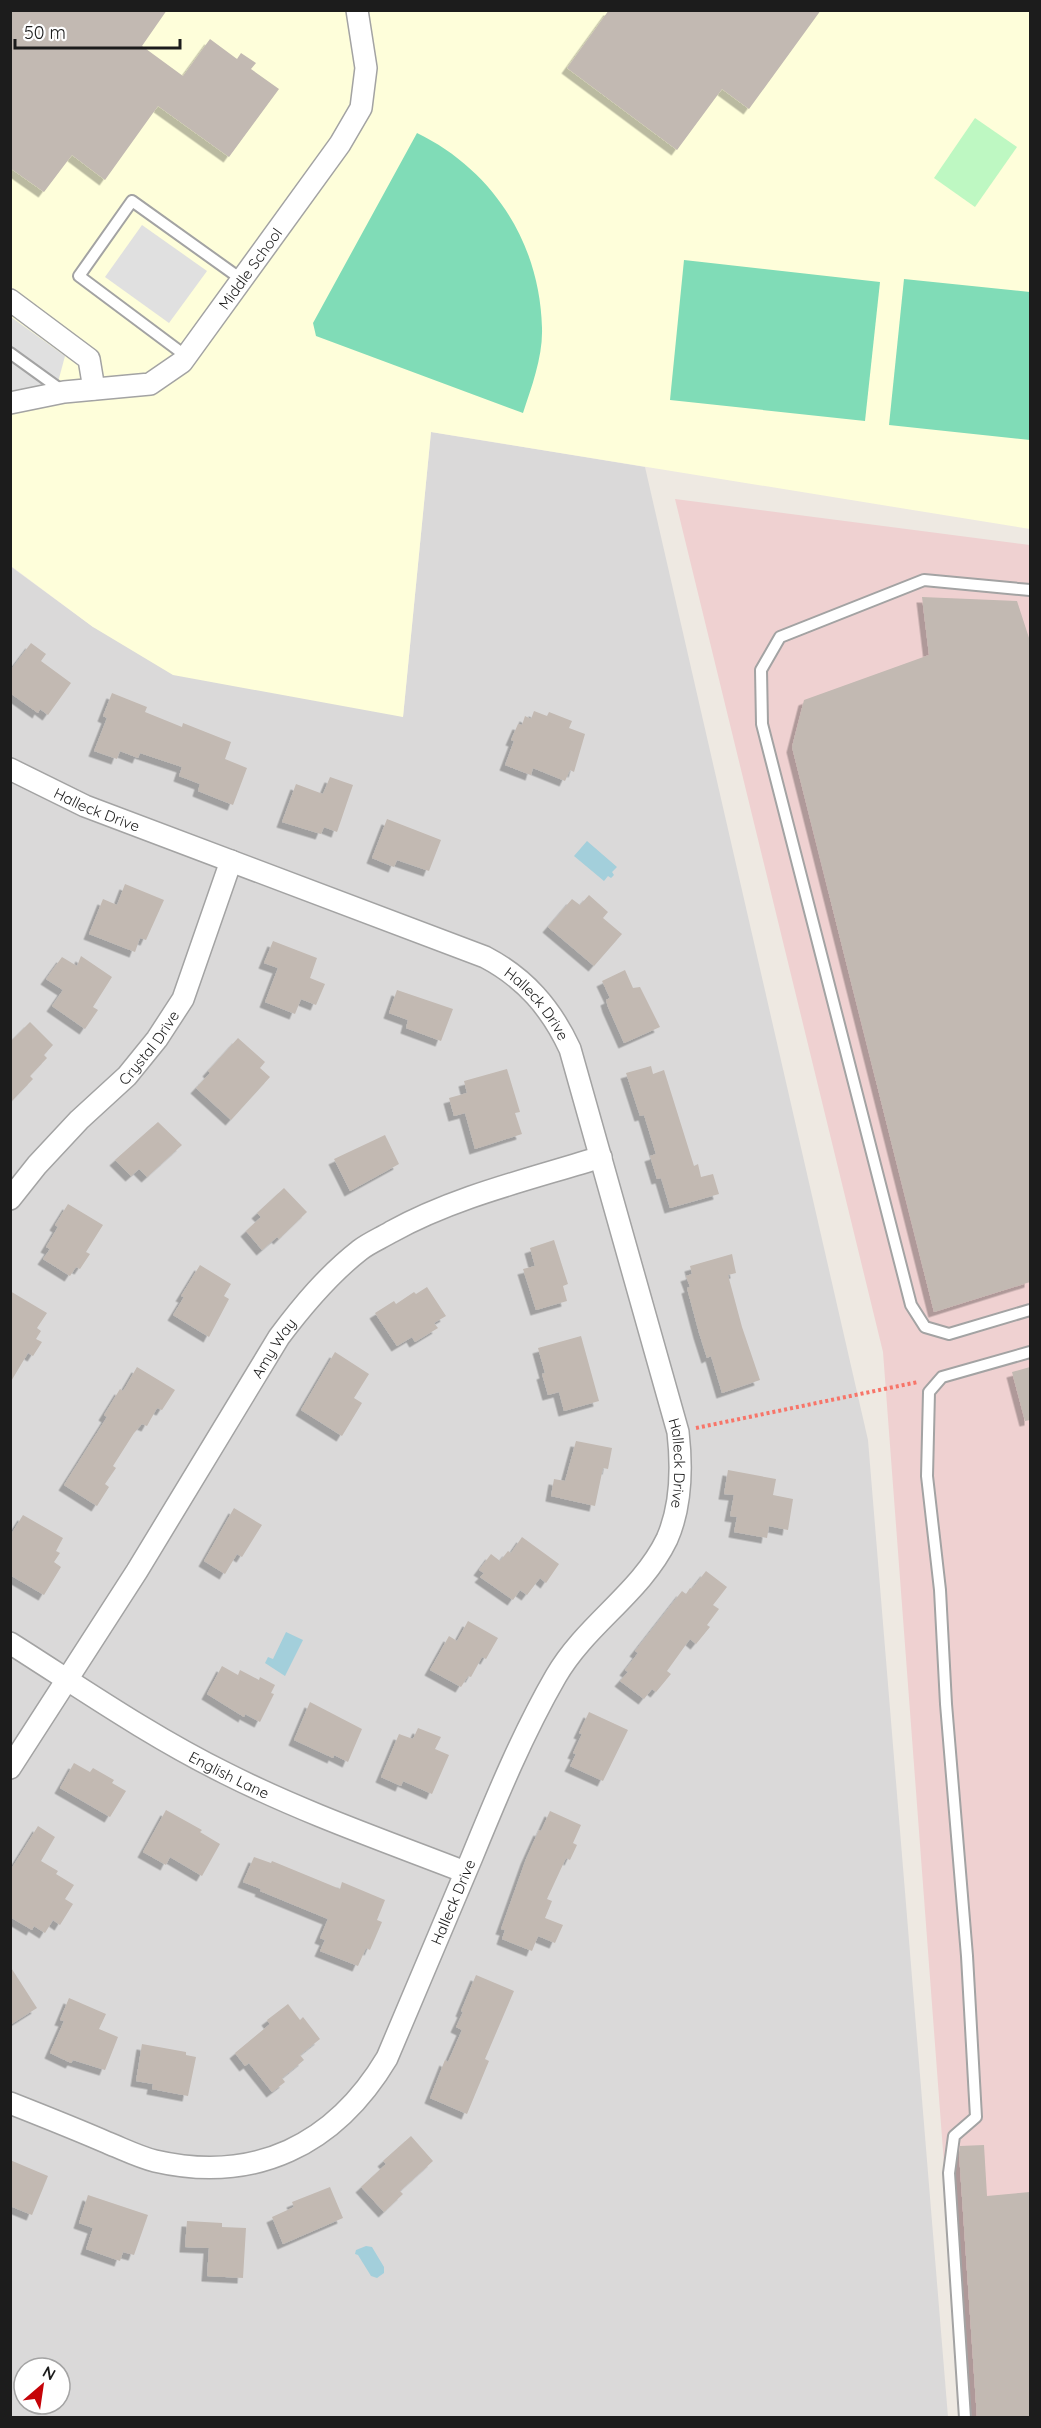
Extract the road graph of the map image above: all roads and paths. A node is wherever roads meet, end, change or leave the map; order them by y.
1 (357, 10) edge
2 (241, 279) junction
3 (10, 300) edge
4 (10, 353) edge
5 (186, 356) junction
6 (94, 389) junction
7 (64, 392) junction
8 (10, 403) edge
9 (1030, 590) edge
10 (10, 769) edge
11 (231, 861) junction
12 (601, 1157) junction
13 (10, 1199) edge
14 (1030, 1310) edge
15 (1030, 1352) edge
16 (942, 1377) junction
17 (678, 1431) junction
18 (10, 1643) edge
19 (67, 1679) junction
20 (10, 1768) edge
21 (465, 1872) junction
22 (10, 2103) edge
23 (965, 2418) edge

1 - 2 street, Middle School
2 - 5 street, Middle School
2 - 5 lane
3 - 6 street
4 - 7 lane
5 - 6 street, Middle School
6 - 7 street, Middle School
7 - 8 street, Middle School
9 - 14 lane
10 - 11 street, Halleck Drive
11 - 12 street, Halleck Drive
11 - 13 street, Crystal Drive
12 - 17 street, Halleck Drive
12 - 19 street, Amy Way
15 - 16 lane
16 - 17 path
16 - 23 lane
17 - 21 street, Halleck Drive
18 - 19 street, English Lane
19 - 20 street
19 - 21 street, English Lane
21 - 22 street, Halleck Drive

